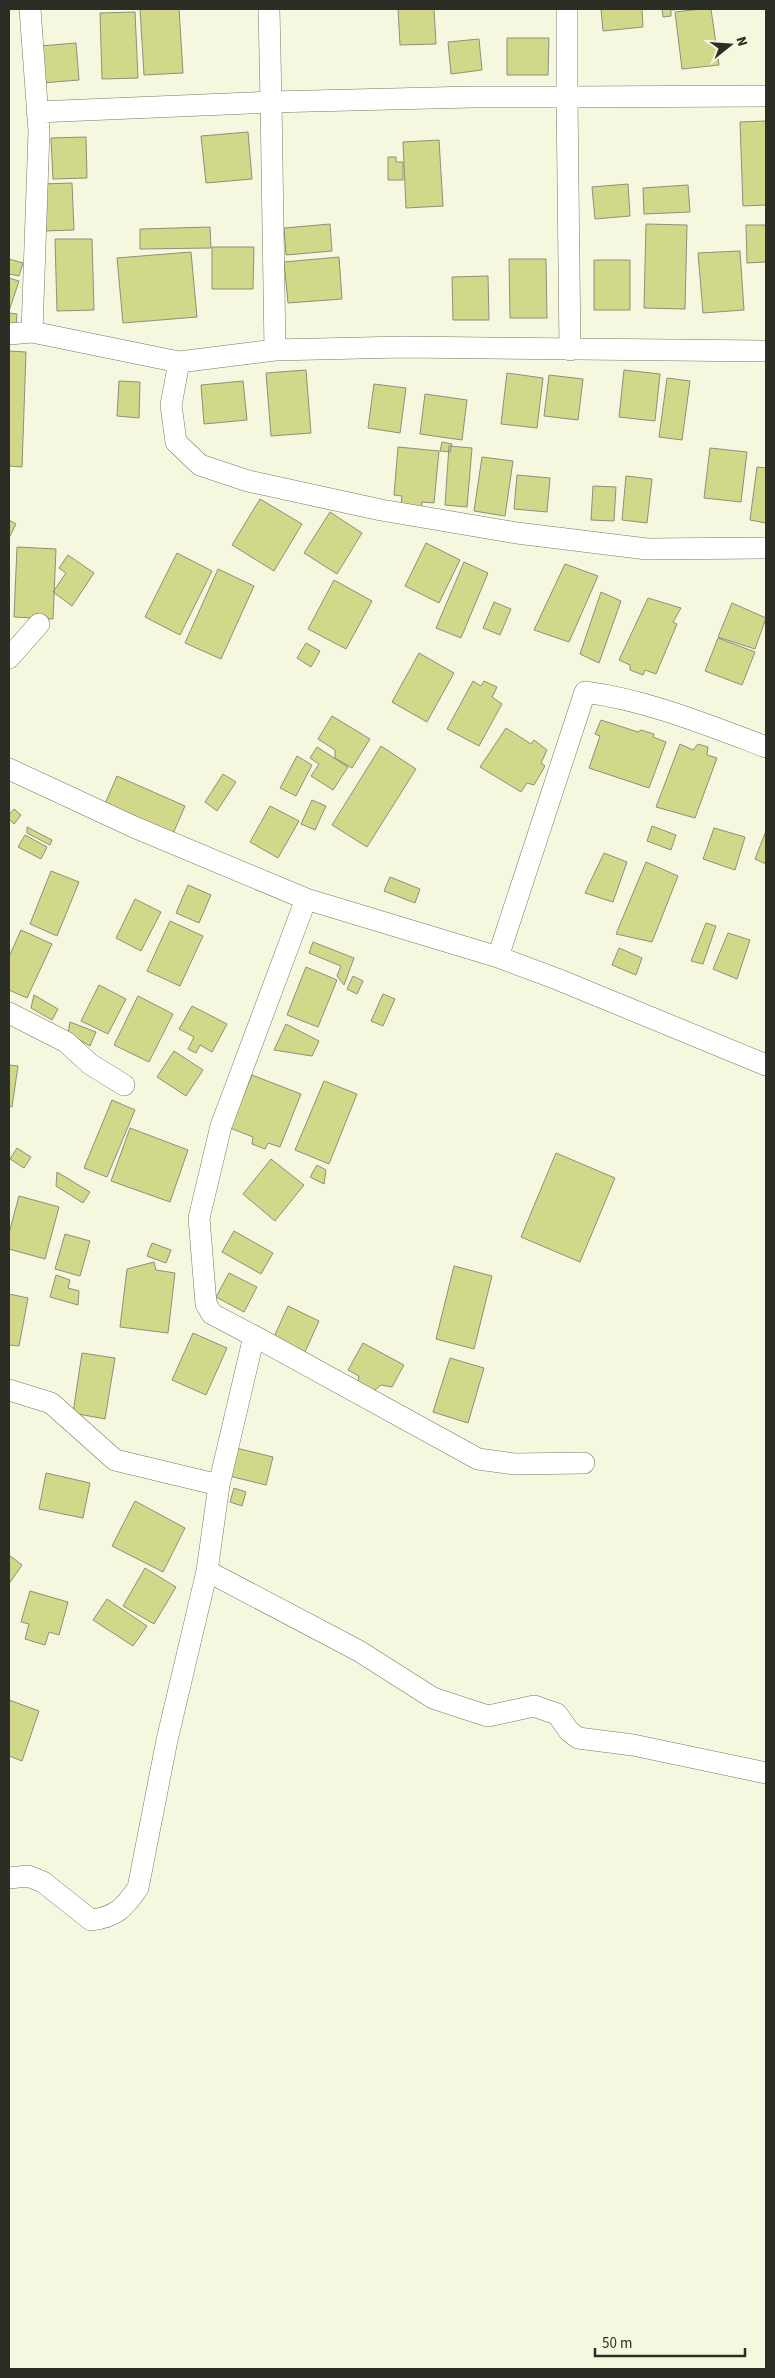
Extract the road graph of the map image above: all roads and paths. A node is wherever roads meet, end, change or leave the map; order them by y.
1 (30, 9) edge
2 (269, 9) edge
3 (567, 9) edge
4 (766, 96) edge
5 (567, 98) junction
6 (271, 102) junction
7 (37, 112) junction
8 (32, 332) junction
9 (9, 334) edge
10 (275, 350) junction
11 (570, 350) junction
12 (766, 351) edge
13 (179, 362) junction
14 (766, 548) edge
15 (39, 624) dead end
16 (9, 658) edge
17 (766, 747) edge
18 (9, 769) edge
19 (306, 899) junction
20 (498, 957) junction
21 (9, 1013) edge
22 (766, 1065) edge
23 (124, 1085) dead end
24 (254, 1336) junction
25 (9, 1390) edge
26 (584, 1463) dead end
27 (219, 1485) junction
28 (208, 1571) junction
29 (766, 1773) edge
30 (9, 1878) edge

1 - 7 street
2 - 6 street
3 - 5 street
4 - 5 street
5 - 6 street
5 - 11 street
6 - 7 street
6 - 10 street
7 - 8 street
8 - 9 street
8 - 13 street
10 - 11 street
10 - 13 street
11 - 12 street
13 - 14 street
15 - 16 street
17 - 20 street
18 - 19 street
19 - 20 street
19 - 24 street
20 - 22 street
21 - 23 street
24 - 26 street
24 - 27 street
25 - 27 street
27 - 28 street
28 - 29 street
28 - 30 street

